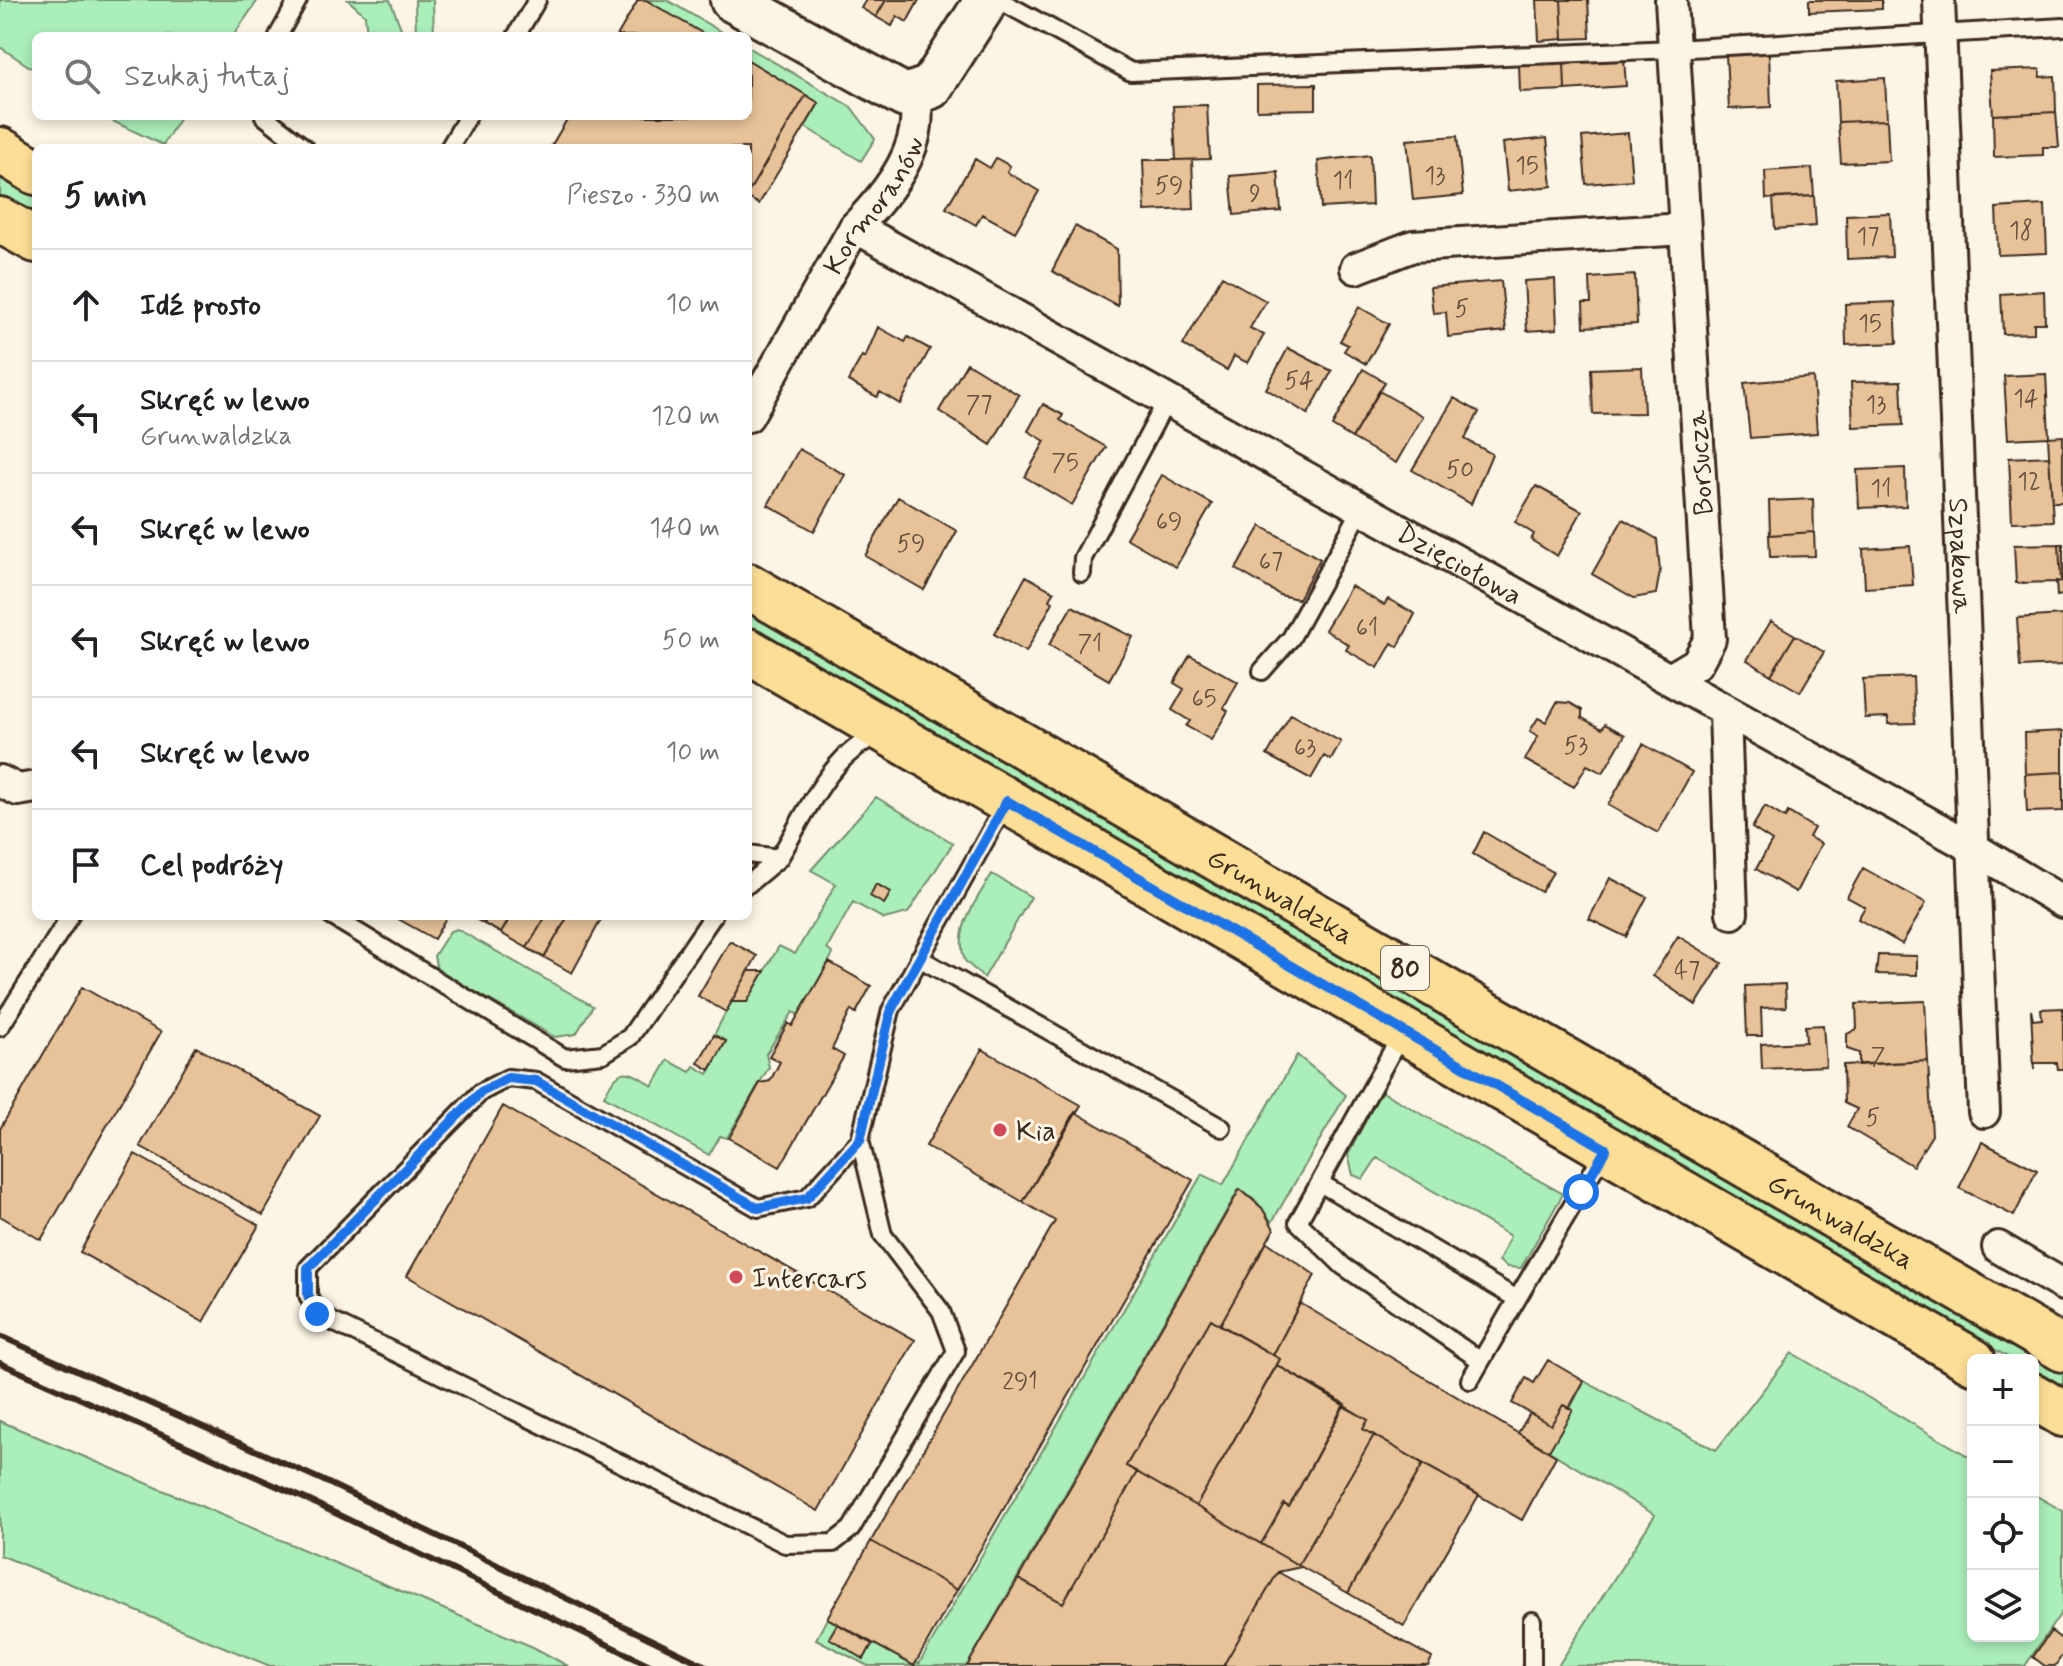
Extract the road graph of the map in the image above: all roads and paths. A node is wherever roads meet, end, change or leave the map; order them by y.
1 (298, 0) edge
2 (537, 0) edge
3 (732, 0) edge
4 (987, 0) edge
5 (999, 0) edge
6 (1671, 0) edge
7 (1939, 0) edge
8 (2063, 27) edge
9 (280, 32) edge
10 (518, 32) edge
11 (1941, 32) junction
12 (1673, 49) junction
13 (914, 94) junction
14 (269, 120) edge
15 (466, 120) edge
16 (300, 144) edge
17 (451, 144) edge
18 (0, 150) edge
19 (32, 170) edge
20 (0, 220) edge
21 (855, 227) junction
22 (1684, 229) junction
23 (32, 238) edge
24 (1356, 268) dead end
25 (1167, 400) junction
26 (752, 406) edge
27 (1361, 510) junction
28 (1082, 573) dead end
29 (752, 588) edge
30 (752, 653) edge
31 (1262, 671) dead end
32 (1670, 679) junction
33 (1725, 713) junction
34 (886, 731) junction
35 (0, 781) edge
36 (32, 788) edge
37 (1007, 801) junction
38 (1975, 849) junction
39 (752, 855) edge
40 (779, 858) junction
41 (752, 881) edge
42 (2063, 902) edge
43 (1732, 913) dead end
44 (67, 920) edge
45 (338, 920) edge
46 (710, 920) edge
47 (919, 958) junction
48 (0, 1027) edge
49 (1403, 1030) junction
50 (1984, 1112) dead end
51 (1222, 1128) dead end
52 (860, 1140) junction
53 (1606, 1149) junction
54 (1320, 1183) junction
55 (1998, 1247) dead end
56 (2063, 1285) edge
57 (1517, 1299) junction
58 (2063, 1349) edge
59 (1967, 1358) edge
60 (1481, 1361) junction
61 (1470, 1380) dead end
62 (2039, 1400) edge
63 (2063, 1414) edge
64 (1532, 1621) dead end
65 (1532, 1666) edge

1 - 9 lane
2 - 10 lane
3 - 13 street
4 - 13 street, Kormoranów
5 - 12 lane
6 - 12 street, Borsucza
7 - 11 street, Szpakowa
8 - 11 lane
11 - 12 lane
11 - 38 street, Szpakowa
12 - 22 street, Borsucza
13 - 21 street, Kormoranów
14 - 16 lane
15 - 17 lane
18 - 19 main road
20 - 23 main road
21 - 25 street, Dzięciołowa
21 - 26 street, Kormoranów
22 - 24 street
22 - 32 street, Borsucza
25 - 27 street, Dzięciołowa
25 - 28 lane
27 - 31 lane
27 - 32 street, Dzięciołowa
29 - 58 main road, Grunwaldzka / 80
30 - 34 main road, Grunwaldzka / 80
32 - 33 street, Dzięciołowa
33 - 38 street, Dzięciołowa
33 - 43 street
34 - 37 main road, Grunwaldzka / 80
34 - 40 lane
35 - 36 street
37 - 47 lane
37 - 49 main road, Grunwaldzka / 80
38 - 42 street, Dzięciołowa
38 - 50 street, Szpakowa
39 - 40 lane
40 - 41 lane
44 - 48 lane
45 - 46 lane
47 - 51 lane
47 - 52 lane
49 - 53 main road, Grunwaldzka / 80
49 - 54 lane
52 - 52 lane
53 - 57 lane
53 - 59 main road, Grunwaldzka / 80
54 - 57 lane
54 - 60 lane
55 - 56 street
57 - 60 lane
60 - 61 lane
62 - 63 main road
64 - 65 lane

